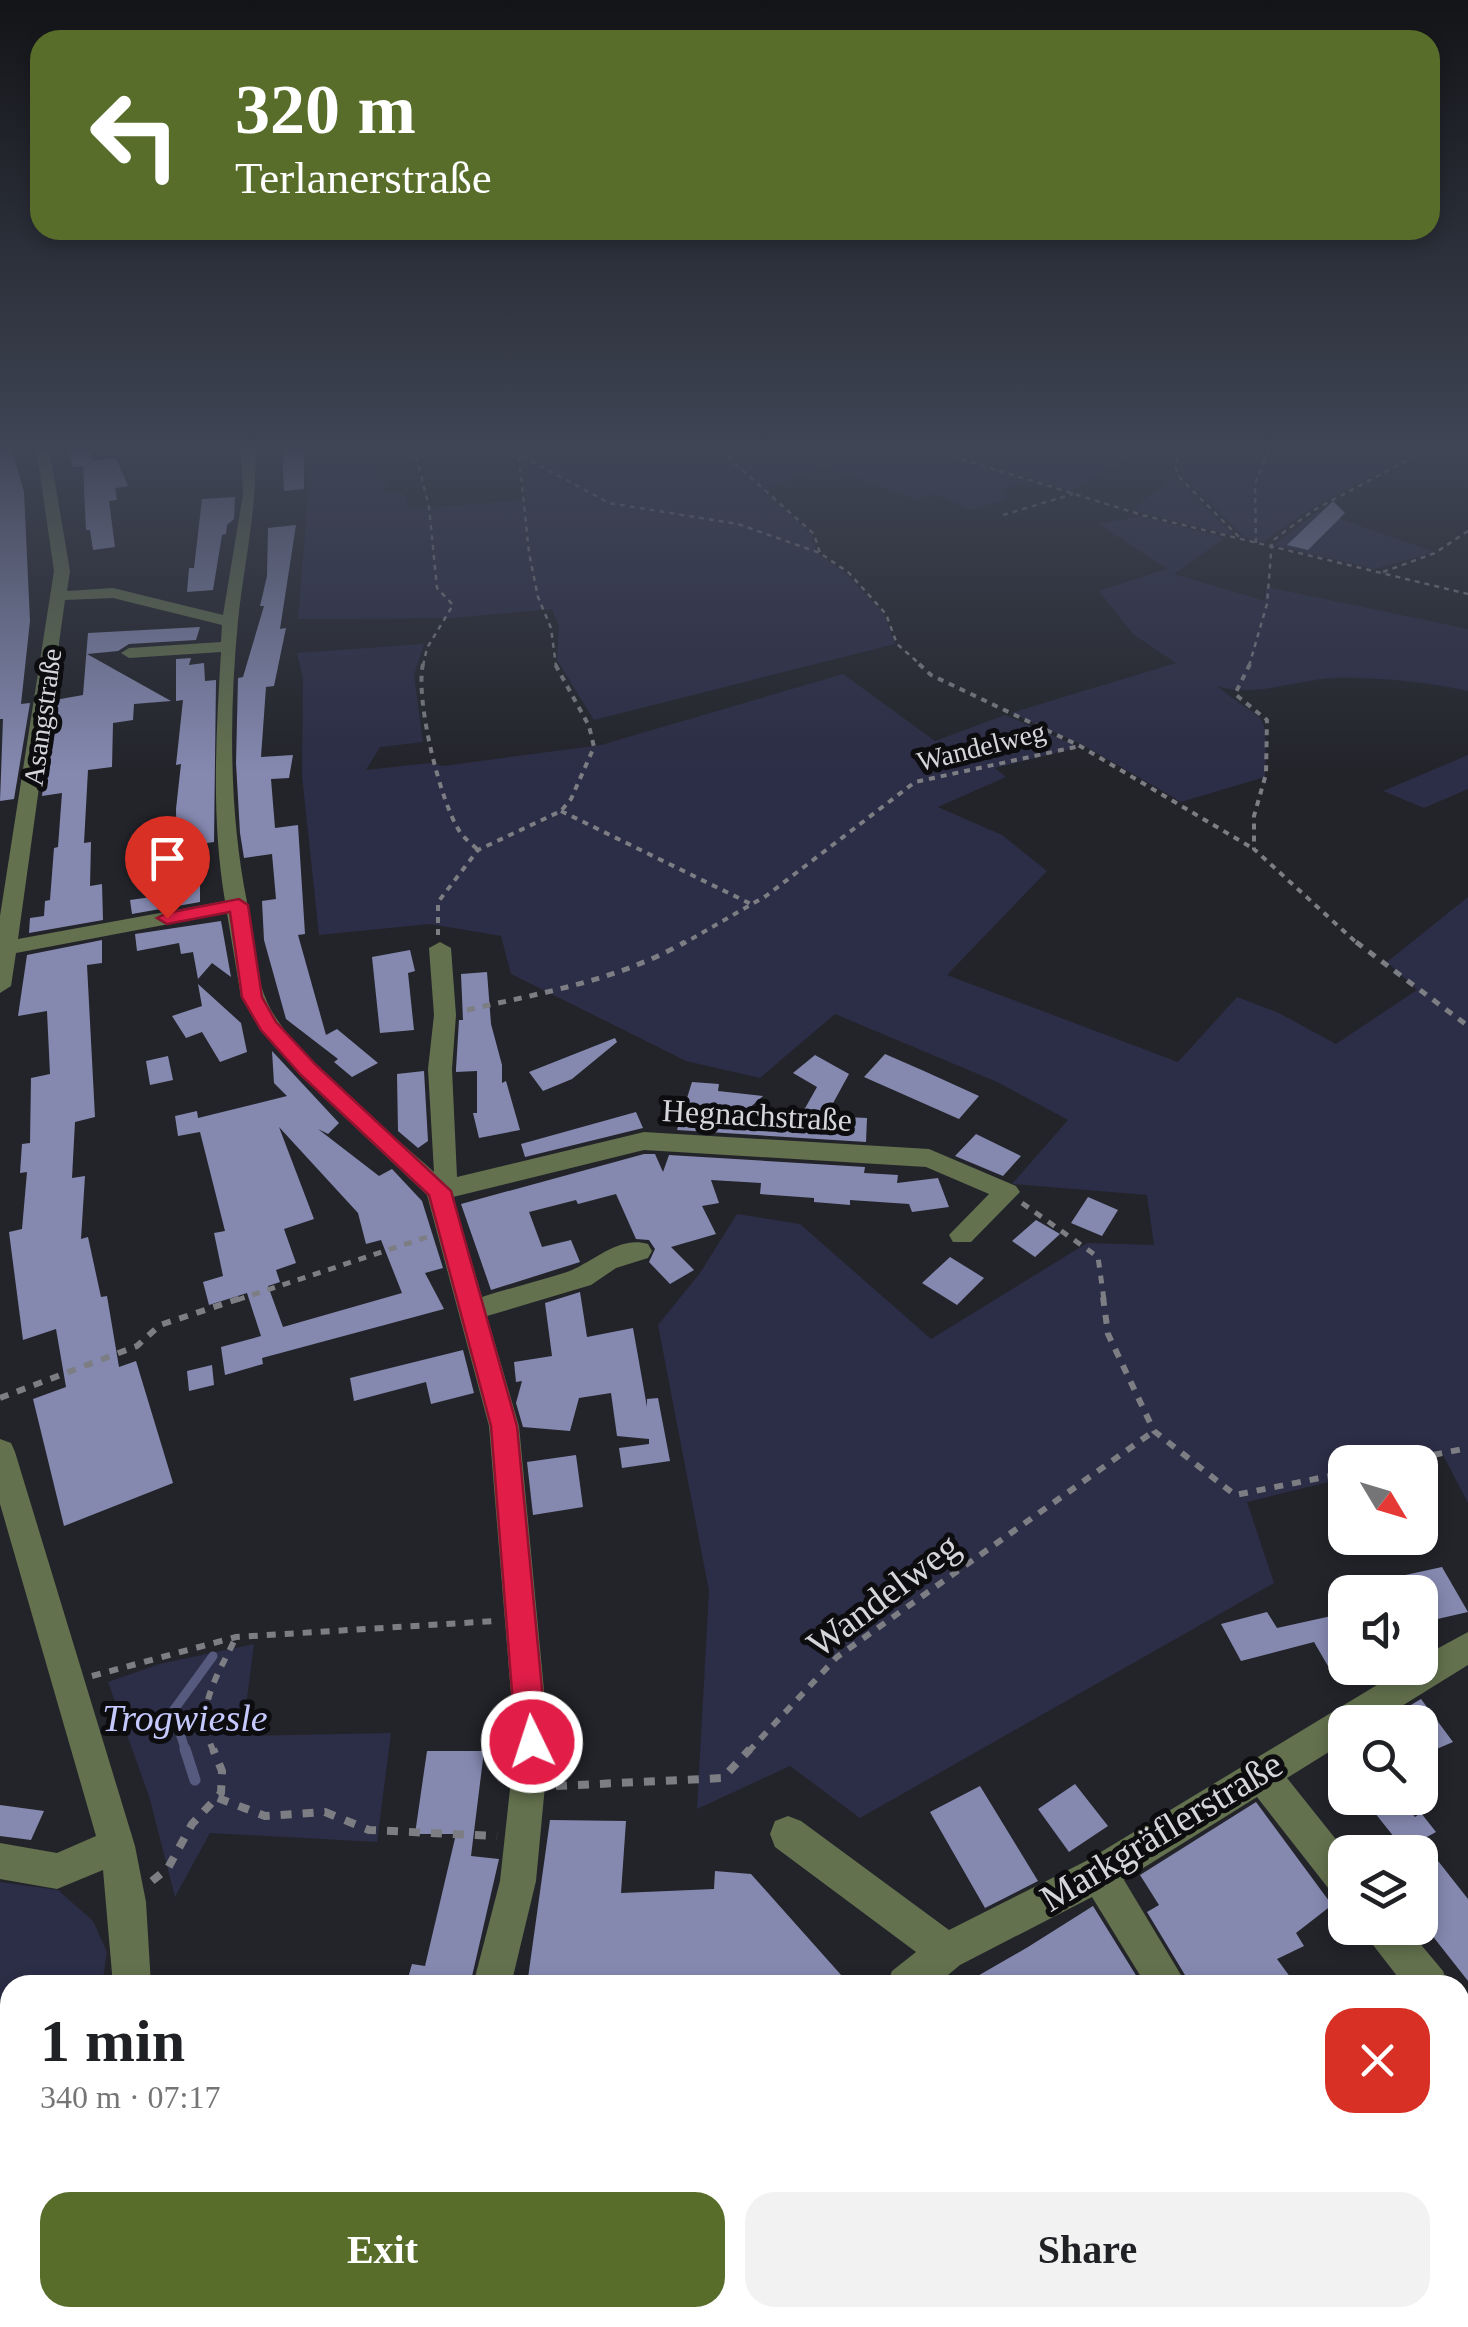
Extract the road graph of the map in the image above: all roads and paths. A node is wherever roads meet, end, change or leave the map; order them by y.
1 (61, 556) edge
2 (240, 556) edge
3 (434, 556) edge
4 (530, 556) edge
5 (825, 556) edge
6 (1269, 556) edge
7 (1310, 556) edge
8 (1428, 556) edge
9 (1380, 572) junction
10 (1468, 594) edge
11 (60, 596) junction
12 (230, 622) junction
13 (229, 646) junction
14 (130, 653) dead end
15 (1080, 746) junction
16 (561, 811) junction
17 (1254, 849) junction
18 (478, 850) junction
19 (751, 904) junction
20 (239, 905) junction
21 (6, 948) junction
22 (440, 948) joint
23 (0, 986) edge
24 (445, 1016) junction
25 (1468, 1026) edge
26 (439, 1191) junction
27 (1008, 1192) junction
28 (449, 1231) junction
29 (962, 1236) dead end
30 (640, 1251) dead end
31 (472, 1310) junction
32 (0, 1398) edge
33 (1154, 1431) junction
34 (1468, 1448) edge
35 (0, 1452) edge
36 (1438, 1454) edge
37 (1328, 1476) edge
38 (523, 1619) junction
39 (236, 1637) junction
40 (1468, 1647) edge
41 (70, 1681) junction
42 (1260, 1774) junction
43 (528, 1788) junction
44 (218, 1798) junction
45 (788, 1834) dead end
46 (523, 1836) junction
47 (118, 1846) junction
48 (1328, 1859) edge
49 (0, 1861) edge
50 (1099, 1874) junction
51 (127, 1902) junction
52 (1396, 1945) edge
53 (946, 1952) junction
54 (131, 1975) edge
55 (494, 1975) edge
56 (918, 1975) edge
57 (1162, 1975) edge
58 (1420, 1975) edge

1 - 11 street, Asangstraße
2 - 12 street
3 - 18 path
4 - 16 path
5 - 15 path
6 - 17 path
7 - 9 path
8 - 9 path
9 - 10 path
11 - 12 street
11 - 21 street, Asangstraße
12 - 13 street
13 - 14 street
13 - 20 street
15 - 17 path
15 - 19 path, Wandelweg
16 - 18 path
16 - 19 path
17 - 25 path
18 - 22 path
19 - 24 path, Wandelweg
20 - 21 street
20 - 26 street
21 - 23 street, Asangstraße
22 - 24 street
24 - 26 street
26 - 27 street, Hegnachstraße
26 - 28 street
27 - 29 street
27 - 33 path
28 - 31 street
28 - 32 path
30 - 31 street
31 - 38 street
33 - 37 path
33 - 43 path, Wandelweg
34 - 36 path
35 - 41 street
38 - 39 path
38 - 43 street
39 - 41 path
39 - 44 path
40 - 42 street, Markgräflerstraße
41 - 47 street
42 - 48 street
42 - 50 street, Markgräflerstraße
43 - 46 street
44 - 46 path
44 - 51 path
45 - 53 street
46 - 55 street
47 - 49 street
47 - 51 street
50 - 53 street, Markgräflerstraße
50 - 57 street
51 - 54 street
52 - 58 street
53 - 56 street, Markgräflerstraße

